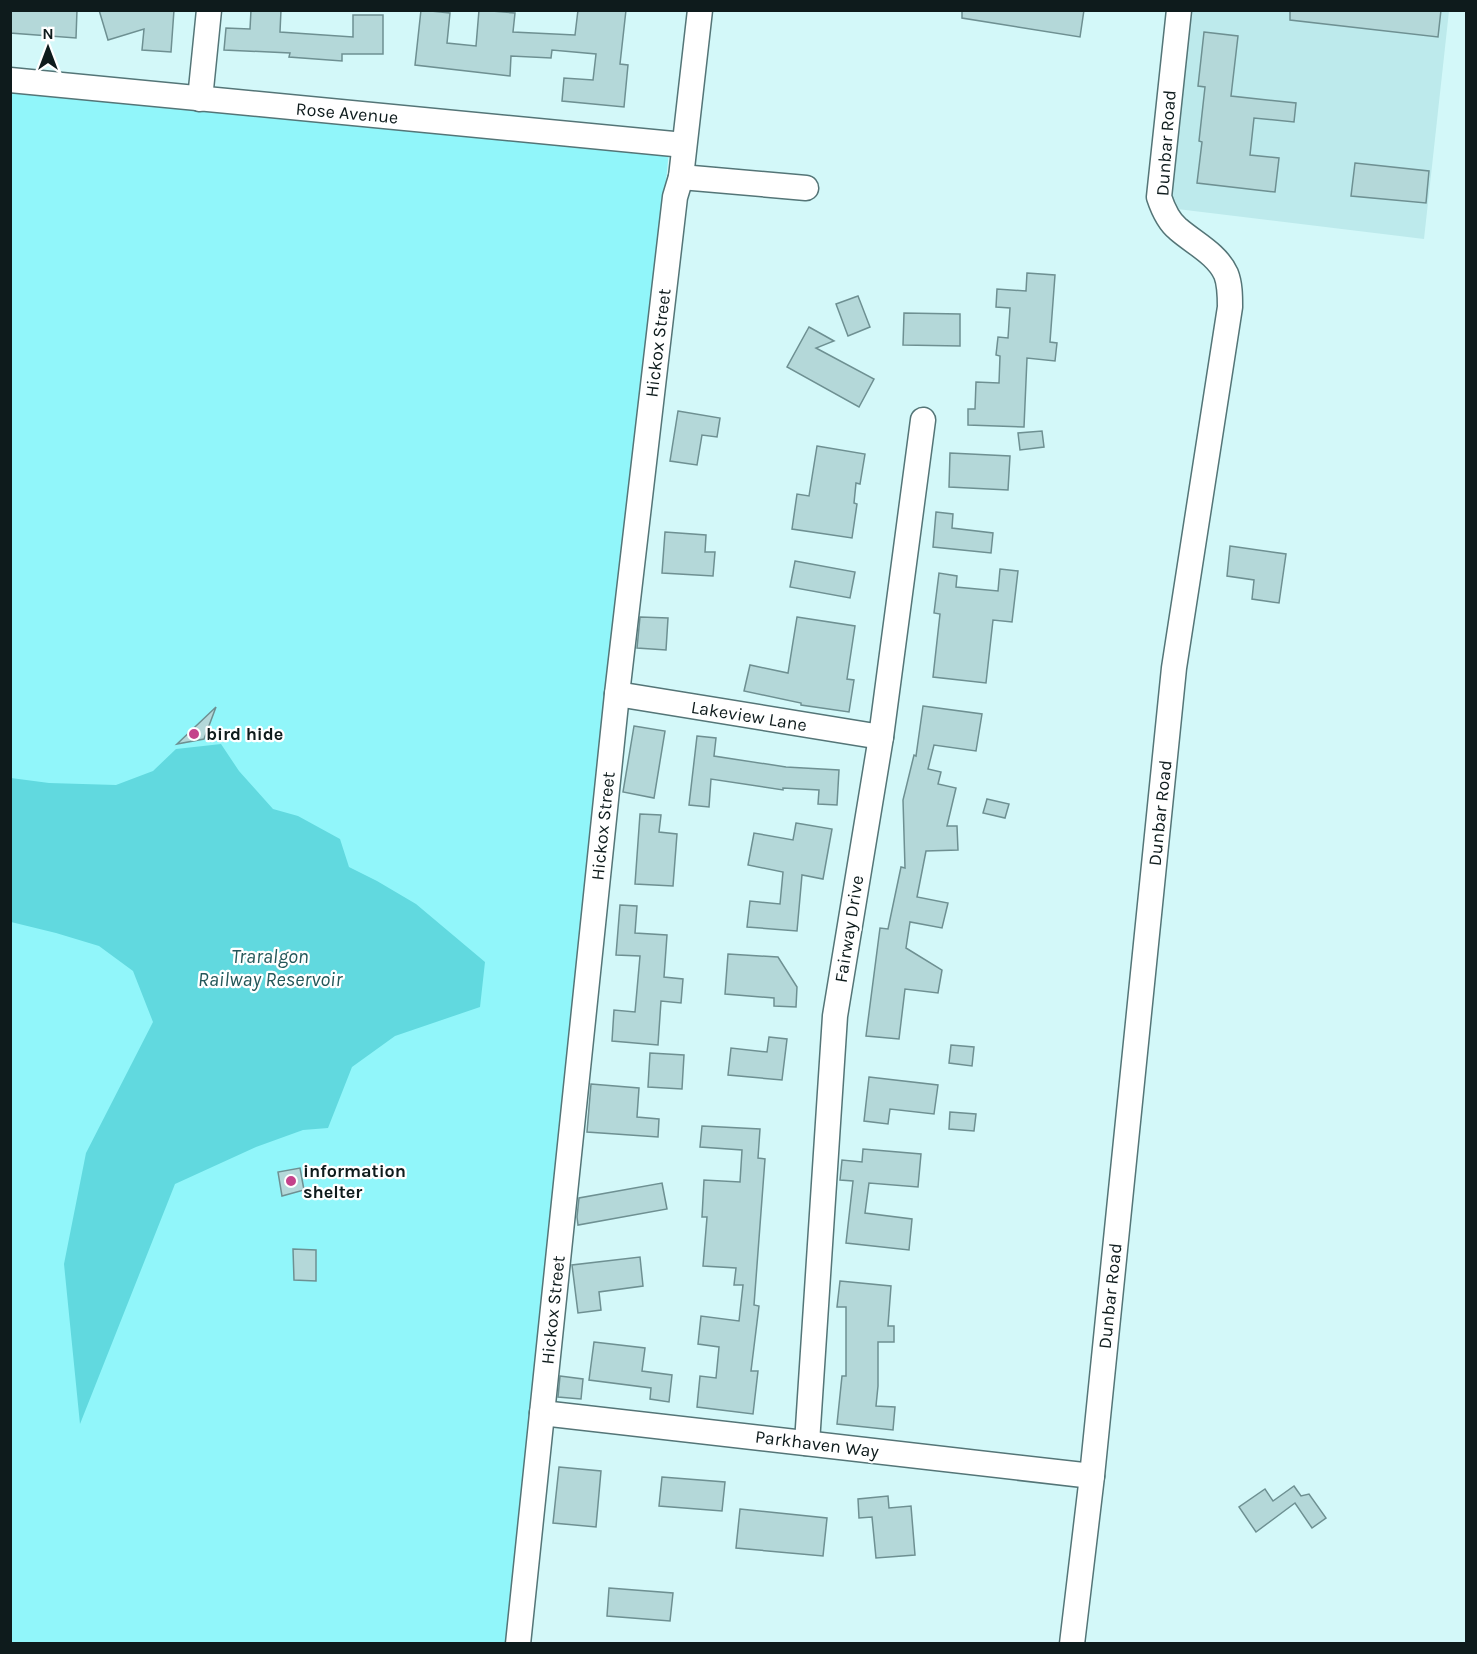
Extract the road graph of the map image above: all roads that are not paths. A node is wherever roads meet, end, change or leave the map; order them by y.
1 (209, 10) edge
2 (700, 10) edge
3 (1179, 10) edge
4 (10, 80) edge
5 (200, 99) junction
6 (684, 145) junction
7 (681, 177) junction
8 (806, 188) dead end
9 (923, 420) dead end
10 (617, 694) junction
11 (881, 737) junction
12 (542, 1413) junction
13 (807, 1443) junction
14 (1092, 1476) junction
15 (518, 1644) edge
16 (1072, 1644) edge

1 - 5 street
2 - 6 street, Hickox Street
3 - 14 street, Dunbar Road
4 - 5 street, Rose Avenue
5 - 6 street, Rose Avenue
6 - 7 street, Hickox Street
7 - 8 street
7 - 10 street, Hickox Street
9 - 11 street, Fairway Drive
10 - 11 street, Lakeview Lane
10 - 12 street, Hickox Street
11 - 13 street, Fairway Drive
12 - 13 street, Parkhaven Way
12 - 15 street, Hickox Street
13 - 14 street, Parkhaven Way
14 - 16 street, Dunbar Road

